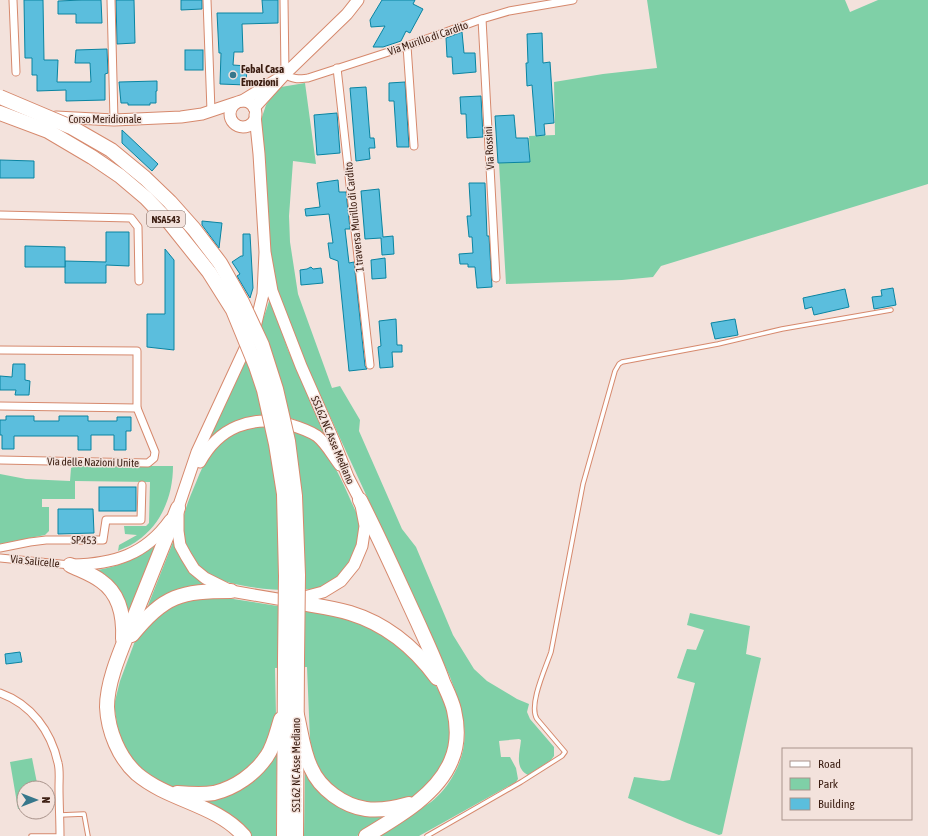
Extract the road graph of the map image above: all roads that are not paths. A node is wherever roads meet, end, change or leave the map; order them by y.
1 (13, 0) edge
2 (111, 0) edge
3 (207, 0) edge
4 (284, 0) edge
5 (358, 0) edge
6 (573, 0) edge
7 (482, 19) junction
8 (407, 46) junction
9 (337, 68) junction
10 (16, 72) dead end
11 (285, 74) junction
12 (0, 97) edge
13 (239, 102) junction
14 (0, 109) edge
15 (210, 111) junction
16 (255, 112) junction
17 (0, 113) edge
18 (114, 120) junction
19 (239, 125) junction
20 (414, 146) dead end
21 (260, 175) junction
22 (0, 215) edge
23 (265, 252) junction
24 (496, 278) dead end
25 (139, 281) dead end
26 (891, 310) dead end
27 (0, 350) edge
28 (370, 365) dead end
29 (0, 406) edge
30 (138, 408) junction
31 (0, 460) edge
32 (348, 477) junction
33 (188, 483) junction
34 (142, 485) dead end
35 (360, 500) junction
36 (178, 508) junction
37 (0, 548) edge
38 (0, 558) edge
39 (70, 565) junction
40 (231, 591) junction
41 (289, 601) junction
42 (123, 646) junction
43 (291, 660) junction
44 (0, 693) edge
45 (448, 693) junction
46 (285, 706) junction
47 (297, 715) junction
48 (170, 793) junction
49 (419, 801) junction
50 (59, 815) junction
51 (31, 836) edge
52 (60, 836) edge
53 (88, 836) edge
54 (244, 836) edge
55 (284, 836) edge
56 (296, 836) edge
57 (366, 836) edge
58 (427, 836) edge

1 - 10 street
2 - 18 street
3 - 15 street
4 - 11 street
5 - 11 street
6 - 7 street, Via Murillo di Cardito
7 - 8 street, Via Murillo di Cardito
7 - 24 street, Via Rossini
8 - 9 street, Via Murillo di Cardito
8 - 20 street
9 - 11 street, Via Murillo di Cardito
9 - 28 street, 1 traversa Murillo di Cardito
11 - 13 street, Corso Meridionale
11 - 16 street
12 - 43 highway, SS162 NC Asse Mediano / NSA543, bridge
13 - 15 street, Corso Meridionale
13 - 16 street
13 - 19 street
14 - 18 street, Corso Meridionale
15 - 18 street, Corso Meridionale
15 - 19 street
16 - 19 street
16 - 21 street, SS162 NC Asse Mediano
17 - 43 highway, SS162 NC Asse Mediano / NSA543, bridge
19 - 21 street, SS162 NC Asse Mediano
21 - 23 street, SS162 NC Asse Mediano
22 - 25 street
23 - 32 street, SS162 NC Asse Mediano
23 - 33 street, SS162 NC Asse Mediano
26 - 58 lane
27 - 30 street, Via delle Nazioni Unite
29 - 30 street
30 - 31 street, Via delle Nazioni Unite
32 - 33 street
32 - 35 street, SS162 NC Asse Mediano
33 - 36 street, SS162 NC Asse Mediano
34 - 37 street, SP453
35 - 41 street, SS162 NC Asse Mediano
35 - 45 highway
36 - 39 street
36 - 40 street, SS162 NC Asse Mediano
36 - 42 highway
38 - 39 street, Via Salicelle
39 - 42 highway
40 - 41 street, SS162 NC Asse Mediano
40 - 42 highway
41 - 45 highway
42 - 48 highway
43 - 46 highway, SS162 NC Asse Mediano
43 - 47 highway, SS162 NC Asse Mediano
44 - 50 street
45 - 49 highway
46 - 48 highway
46 - 55 highway, SS162 NC Asse Mediano
47 - 49 highway
47 - 56 highway, SS162 NC Asse Mediano
48 - 54 highway
49 - 57 highway
50 - 52 street
50 - 53 lane
51 - 52 lane

